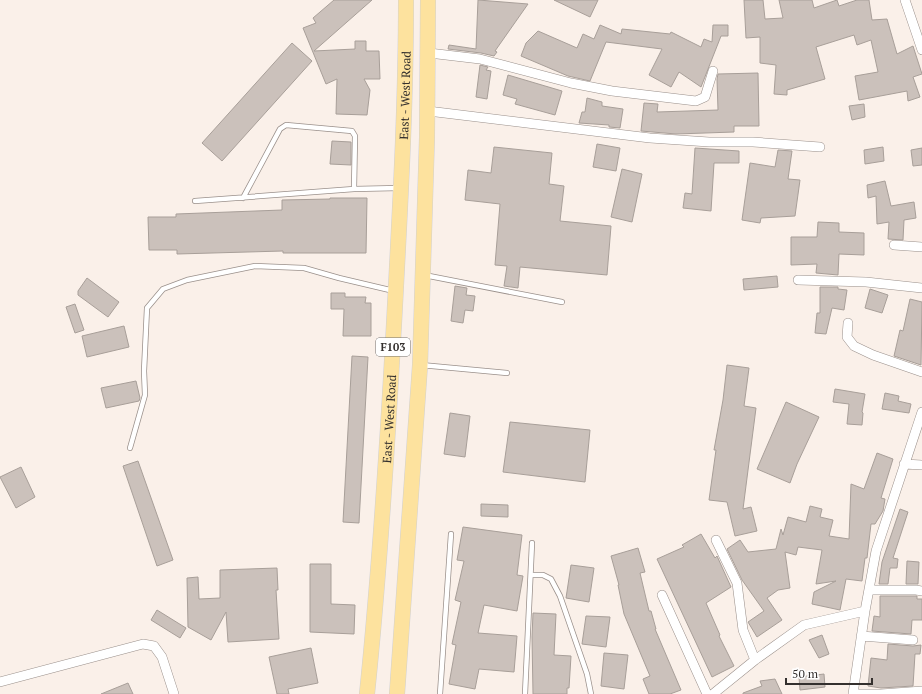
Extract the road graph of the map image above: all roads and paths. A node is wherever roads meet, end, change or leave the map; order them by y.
1 (406, 0) edge
2 (428, 0) edge
3 (906, 0) edge
4 (922, 50) edge
5 (428, 52) junction
6 (713, 71) dead end
7 (428, 111) junction
8 (820, 147) dead end
9 (401, 188) junction
10 (354, 189) junction
11 (243, 198) junction
12 (195, 201) dead end
13 (894, 245) dead end
14 (922, 247) edge
15 (423, 274) junction
16 (798, 280) dead end
17 (922, 288) edge
18 (395, 291) junction
19 (562, 302) dead end
20 (848, 323) dead end
21 (420, 365) junction
22 (922, 372) edge
23 (507, 373) dead end
24 (922, 412) edge
25 (130, 448) dead end
26 (904, 464) junction
27 (922, 466) edge
28 (451, 534) dead end
29 (716, 540) dead end
30 (532, 543) dead end
31 (531, 575) junction
32 (869, 590) junction
33 (922, 591) edge
34 (662, 595) dead end
35 (864, 611) junction
36 (861, 636) junction
37 (913, 640) dead end
38 (755, 660) junction
39 (0, 682) edge
40 (922, 691) edge
41 (174, 694) edge
42 (367, 694) edge
43 (397, 694) edge
44 (440, 694) edge
45 (525, 694) edge
46 (591, 694) edge
47 (707, 694) edge
48 (714, 694) edge
49 (853, 694) edge

1 - 9 main road, East - West Road / F103
2 - 5 main road, East - West Road / F103
3 - 4 street
5 - 6 street
5 - 7 main road, East - West Road / F103
7 - 8 street
7 - 15 main road, East - West Road / F103
9 - 10 lane
9 - 18 main road, East - West Road / F103
10 - 11 lane
10 - 11 lane
11 - 12 lane
13 - 14 street
15 - 19 lane
15 - 21 main road, East - West Road / F103
16 - 17 street
18 - 25 lane
18 - 42 main road, East - West Road / F103
20 - 22 street
21 - 23 lane
21 - 43 main road, East - West Road / F103
24 - 26 street
26 - 27 street
26 - 32 street
28 - 44 lane
29 - 38 street
30 - 31 lane
31 - 45 lane
31 - 46 lane
32 - 33 street
32 - 35 street
34 - 47 street
35 - 36 street
35 - 38 street
36 - 37 street
36 - 49 street
38 - 48 street
39 - 41 street
40 - 49 street

